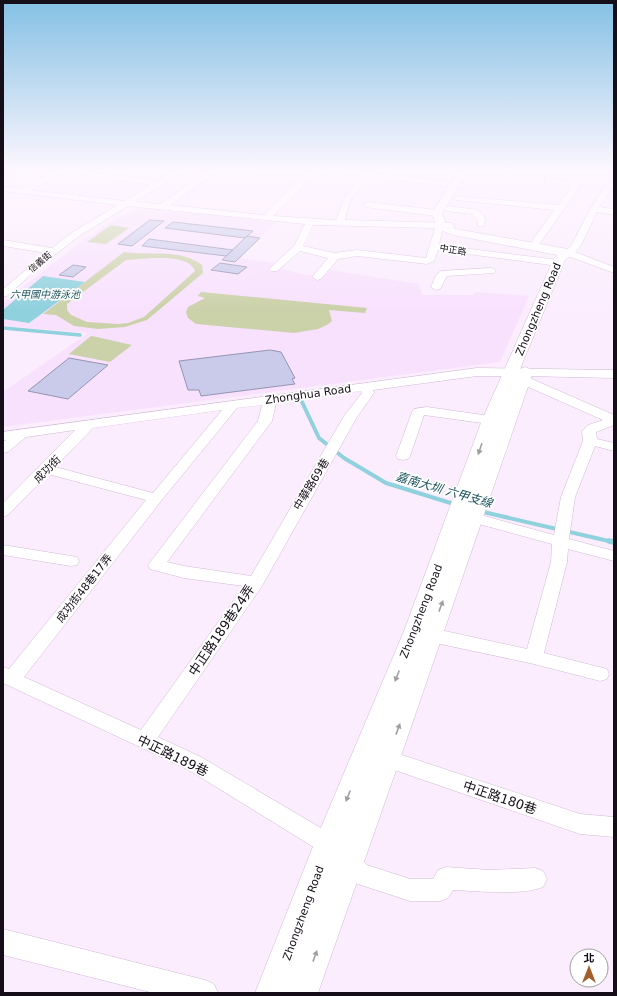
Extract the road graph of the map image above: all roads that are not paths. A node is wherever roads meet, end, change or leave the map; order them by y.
1 (106, 216) edge
2 (250, 216) edge
3 (341, 216) edge
4 (440, 216) edge
5 (447, 216) edge
6 (479, 216) edge
7 (554, 216) edge
8 (590, 216) edge
9 (266, 218) joint
10 (310, 222) junction
11 (340, 223) junction
12 (481, 224) dead end
13 (446, 226) junction
14 (3, 243) edge
15 (535, 244) junction
16 (298, 247) junction
17 (435, 247) junction
18 (53, 251) junction
19 (568, 253) junction
20 (334, 257) junction
21 (431, 260) junction
22 (558, 263) junction
23 (274, 269) dead end
24 (614, 270) edge
25 (491, 271) dead end
26 (446, 272) junction
27 (317, 277) dead end
28 (436, 287) dead end
29 (3, 294) edge
30 (614, 374) edge
31 (518, 376) junction
32 (366, 387) junction
33 (270, 400) junction
34 (234, 404) junction
35 (490, 420) junction
36 (614, 420) edge
37 (89, 424) junction
38 (21, 434) junction
39 (3, 436) edge
40 (590, 441) junction
41 (614, 447) edge
42 (3, 449) edge
43 (403, 456) dead end
44 (47, 469) junction
45 (156, 498) junction
46 (3, 512) edge
47 (465, 516) junction
48 (560, 543) junction
49 (3, 550) edge
50 (614, 556) edge
51 (71, 561) dead end
52 (256, 582) junction
53 (431, 635) junction
54 (534, 656) junction
55 (600, 674) dead end
56 (8, 676) edge
57 (145, 740) junction
58 (387, 758) junction
59 (614, 827) edge
60 (328, 844) junction
61 (348, 861) junction
62 (535, 879) dead end
63 (3, 942) edge
64 (205, 993) edge
65 (272, 993) edge
66 (301, 993) edge

1 - 18 street, 信義街
2 - 9 street
3 - 11 street
4 - 13 main road, 中正路
5 - 13 main road, 中正路
6 - 12 street
7 - 15 street
8 - 19 street
9 - 10 street
10 - 11 street
10 - 16 street
11 - 13 street
13 - 15 main road
13 - 17 street, 中正路
13 - 19 main road
14 - 18 street
15 - 19 main road
16 - 20 street
16 - 23 street
17 - 21 street
17 - 22 street, 中正路
18 - 29 street, 信義街
19 - 22 main road, Zhongzheng Road
19 - 24 street
19 - 31 main road, Zhongzheng Road
20 - 21 street
20 - 27 street
21 - 26 street
22 - 31 main road, Zhongzheng Road
25 - 26 street
26 - 28 street
30 - 31 street, Zhonghua Road
31 - 32 street, Zhonghua Road
31 - 35 main road, Zhongzheng Road
31 - 36 street
31 - 47 main road, Zhongzheng Road
32 - 33 street, Zhonghua Road
32 - 52 street, 中華路69巷
33 - 34 street, Zhonghua Road
33 - 52 street, 中正路189巷24弄
34 - 37 street, Zhonghua Road
34 - 45 street, 成功街48巷17弄
35 - 43 street
35 -> 47 main road, Zhongzheng Road
36 - 40 street
37 - 38 street, Zhonghua Road
37 - 44 street, 成功街
38 - 39 street, Zhonghua Road
38 - 42 street
40 - 41 street
40 - 48 street
44 - 45 street
44 - 46 street, 成功街
45 - 56 street, 成功街48巷17弄
47 - 48 street
53 -> 47 main road, Zhongzheng Road
47 -> 60 main road, Zhongzheng Road
48 - 50 street
48 - 54 street
49 - 51 street
52 - 57 street, 中正路189巷24弄
53 - 54 street
58 -> 53 main road, Zhongzheng Road
54 - 55 street
56 - 57 street, 中正路189巷
57 - 60 street, 中正路189巷
58 - 59 street, 中正路180巷
58 - 61 main road, Zhongzheng Road
60 - 61 street, 中正路189巷
60 - 65 main road, Zhongzheng Road
61 - 62 street, 中正路189巷
66 -> 61 main road, Zhongzheng Road
63 - 64 street

